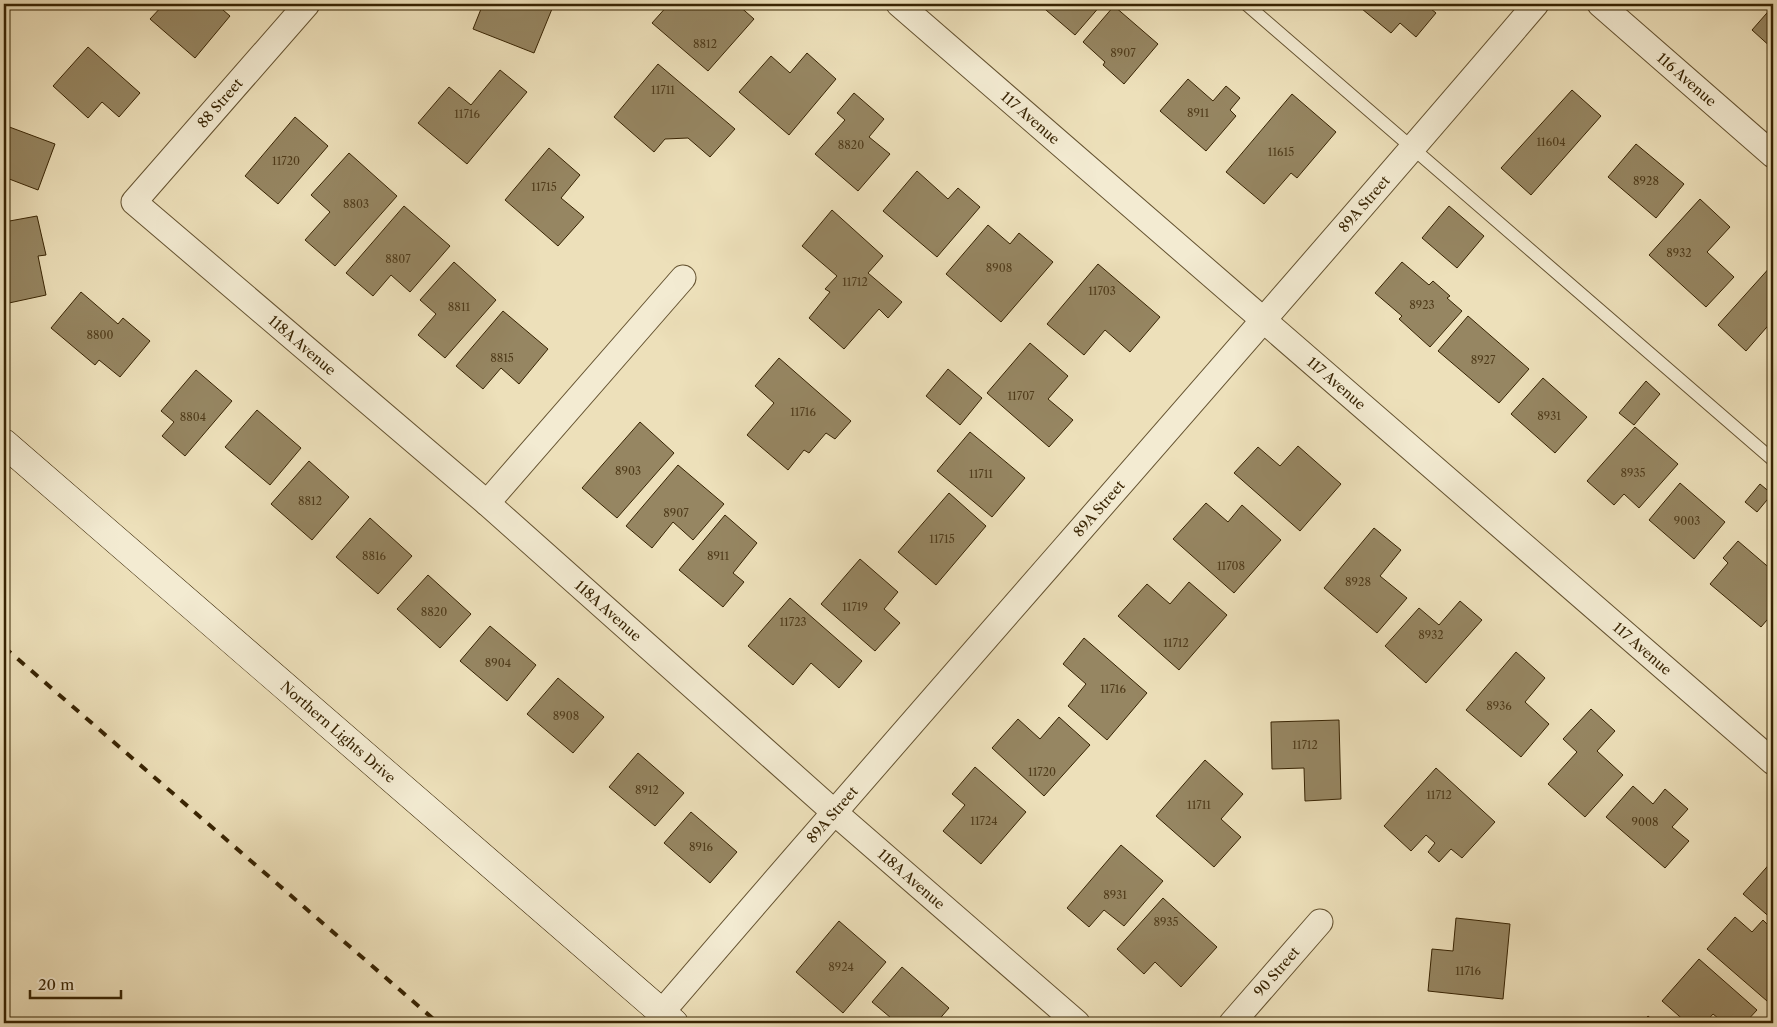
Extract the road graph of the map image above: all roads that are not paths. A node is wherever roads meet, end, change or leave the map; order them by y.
1 (307, 4) edge
2 (899, 4) edge
3 (1246, 4) edge
4 (1536, 4) edge
5 (1600, 4) edge
6 (1413, 148) junction
7 (1773, 155) edge
8 (134, 202) joint
9 (683, 278) dead end
10 (1262, 321) junction
11 (4, 443) edge
12 (1773, 460) edge
13 (487, 503) junction
14 (1773, 762) edge
15 (834, 812) junction
16 (1320, 922) dead end
17 (668, 1018) edge
18 (1077, 1023) edge
19 (1232, 1023) edge

1 - 8 street, 88 Street
2 - 10 street, 117 Avenue
3 - 6 lane
4 - 6 street, 89A Street
5 - 7 street, 116 Avenue
6 - 10 street, 89A Street
6 - 12 lane
8 - 13 street, 118A Avenue
9 - 13 street
10 - 14 street, 117 Avenue
10 - 15 street, 89A Street
11 - 17 main road, Northern Lights Drive
13 - 15 street, 118A Avenue
15 - 17 street, 89A Street
15 - 18 street, 118A Avenue
16 - 19 street, 90 Street

